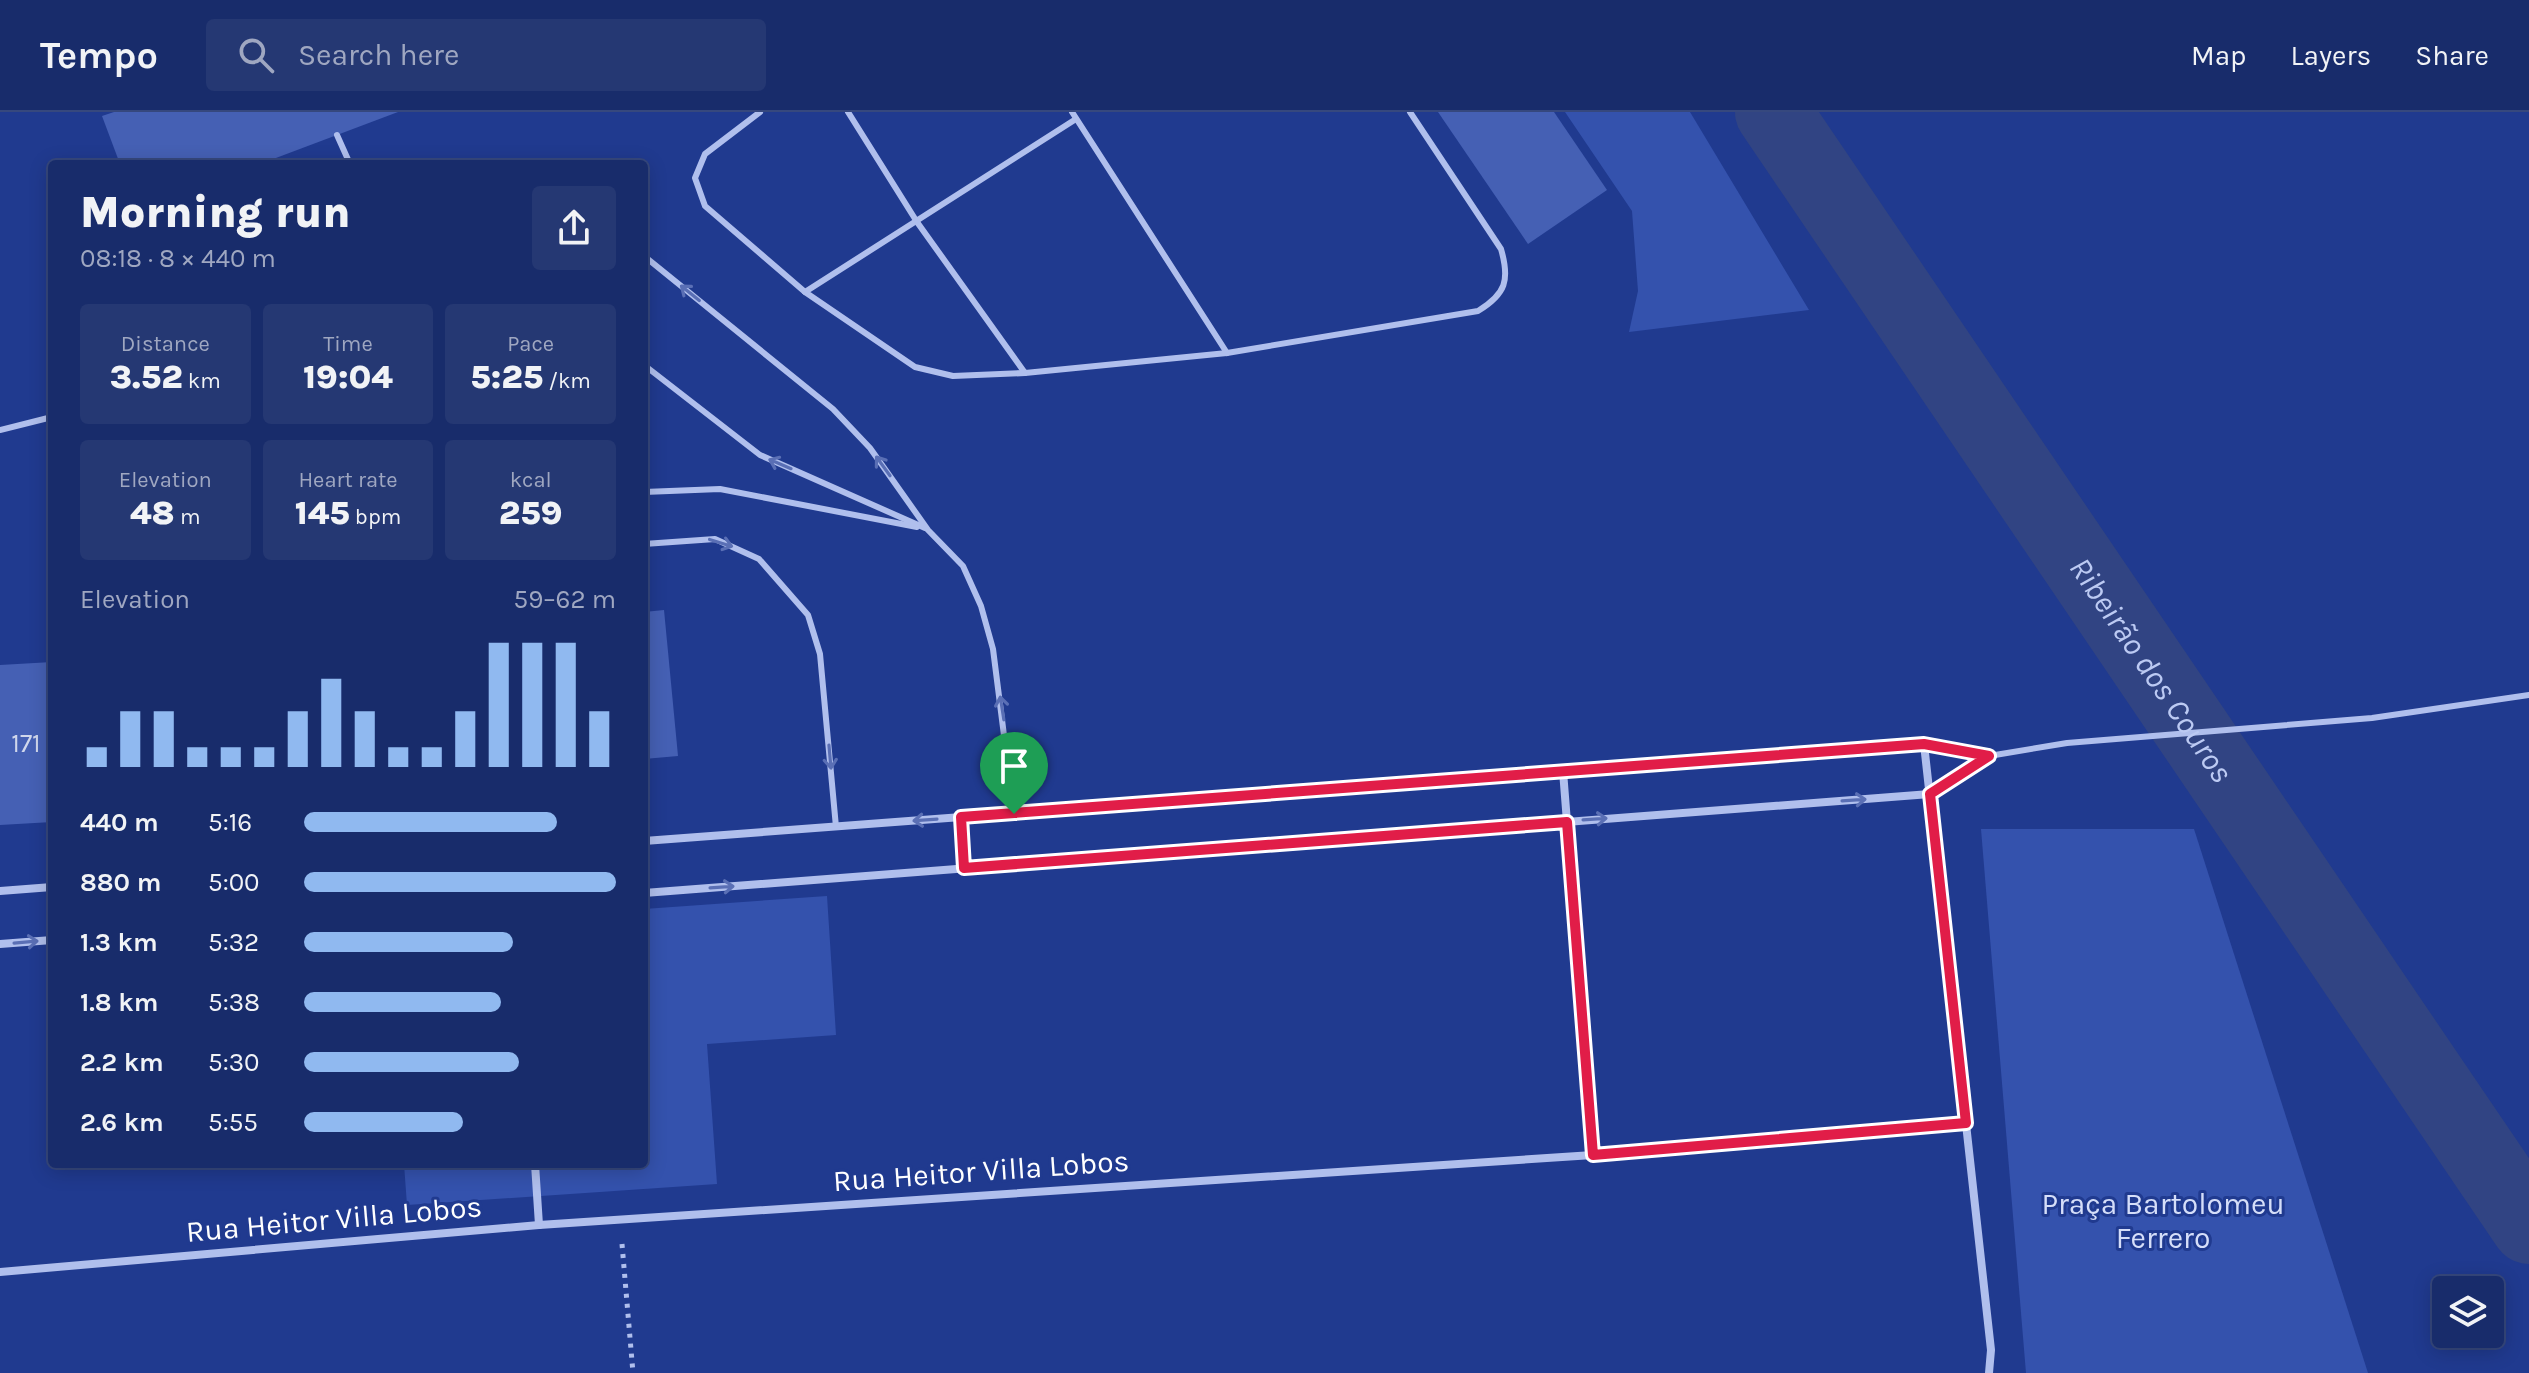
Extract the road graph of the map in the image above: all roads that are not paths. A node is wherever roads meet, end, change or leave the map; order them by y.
1 (760, 112) edge
2 (848, 112) edge
3 (1410, 112) edge
4 (1074, 115) edge
5 (337, 135) dead end
6 (348, 160) edge
7 (917, 222) junction
8 (648, 259) edge
9 (805, 292) junction
10 (1227, 353) junction
11 (648, 368) edge
12 (1025, 373) junction
13 (48, 418) edge
14 (0, 430) edge
15 (648, 492) edge
16 (928, 530) junction
17 (648, 544) edge
18 (2529, 695) edge
19 (1924, 744) junction
20 (1989, 756) junction
21 (1563, 771) junction
22 (1930, 794) junction
23 (1014, 814) junction
24 (961, 817) junction
25 (1567, 822) junction
26 (836, 827) junction
27 (648, 841) edge
28 (964, 868) junction
29 (48, 887) edge
30 (0, 891) edge
31 (648, 893) edge
32 (48, 940) edge
33 (0, 944) edge
34 (1966, 1123) junction
35 (1593, 1155) junction
36 (535, 1168) edge
37 (539, 1225) junction
38 (0, 1272) edge
39 (1989, 1373) edge

1 - 9 lane
2 - 7 lane
3 - 10 lane
4 - 7 lane
4 - 10 lane
5 - 6 lane
7 - 9 lane
7 - 12 lane
16 -> 8 lane
9 - 12 lane
10 - 12 lane
16 -> 11 lane
13 - 14 lane
15 - 16 lane
23 -> 16 lane
17 -> 26 lane
18 - 20 lane
19 - 20 lane
19 - 21 street
19 - 22 street
20 - 22 lane
21 - 23 street
21 - 25 street
25 -> 22 street
22 - 34 street
23 - 24 street
24 -> 26 street
24 - 28 street
25 - 28 street
25 - 35 street
26 - 27 street
31 -> 28 street
29 - 30 street
33 -> 32 street
34 - 35 street, Rua Heitor Villa Lobos
34 - 39 street
35 - 37 street, Rua Heitor Villa Lobos
36 - 37 street
37 - 38 street, Rua Heitor Villa Lobos

